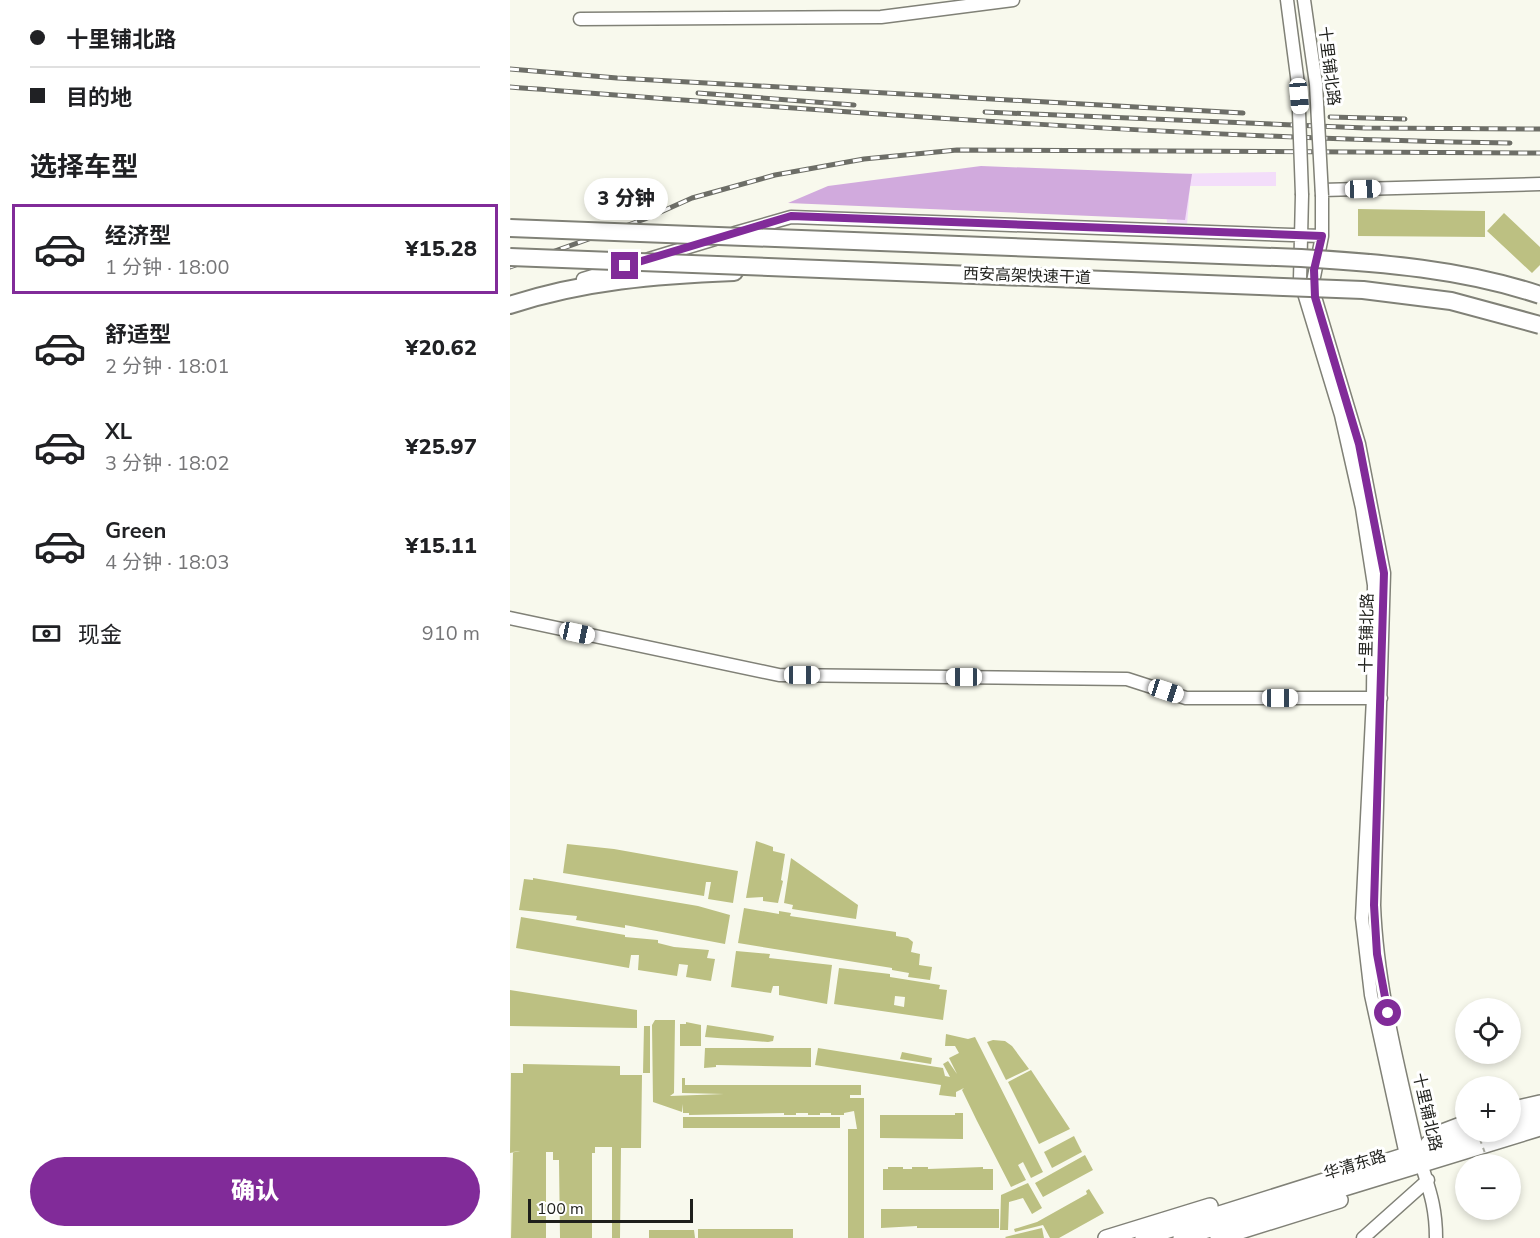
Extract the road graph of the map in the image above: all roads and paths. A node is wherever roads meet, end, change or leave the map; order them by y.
1 (1013, 0) edge
2 (1287, 0) edge
3 (1304, 0) edge
4 (580, 19) dead end
5 (1540, 184) edge
6 (1322, 194) junction
7 (510, 226) edge
8 (1302, 236) junction
9 (1322, 236) junction
10 (510, 257) edge
11 (824, 268) junction
12 (583, 279) dead end
13 (1540, 295) edge
14 (510, 305) edge
15 (1540, 325) edge
16 (510, 618) edge
17 (1378, 698) junction
18 (1540, 1103) edge
19 (1521, 1107) edge
20 (1540, 1113) edge
21 (1521, 1119) edge
22 (1455, 1127) edge
23 (1540, 1128) edge
24 (1455, 1142) edge
25 (1415, 1157) junction
26 (1366, 1167) junction
27 (1428, 1180) junction
28 (1106, 1238) edge
29 (1143, 1238) edge
30 (1181, 1238) edge
31 (1218, 1238) edge
32 (1363, 1238) edge
33 (1436, 1238) edge

1 - 4 street
2 - 8 street, 十里铺北路, bridge
3 - 6 street, 十里铺北路, bridge
5 - 6 street
6 - 9 street, 十里铺北路
7 - 13 highway, 西安高架快速干道, bridge
8 - 9 street
8 - 12 street
8 - 17 street, 十里铺北路
9 - 17 street, 十里铺北路
10 - 11 highway, 西安高架快速干道, bridge
11 - 14 highway, bridge
11 - 15 highway, 西安高架快速干道, bridge
16 - 17 street
17 - 25 street, 十里铺北路
18 - 19 main road
20 - 21 main road
22 - 25 main road
23 - 25 main road, 华清东路
24 - 25 main road, 华清东路
25 - 26 main road, 华清东路
25 - 27 street, 十里铺北路
25 - 30 main road, 华清东路
25 - 31 main road
26 - 28 main road
26 - 29 main road, 华清东路
27 - 32 street
27 - 33 street, 十里铺北路

